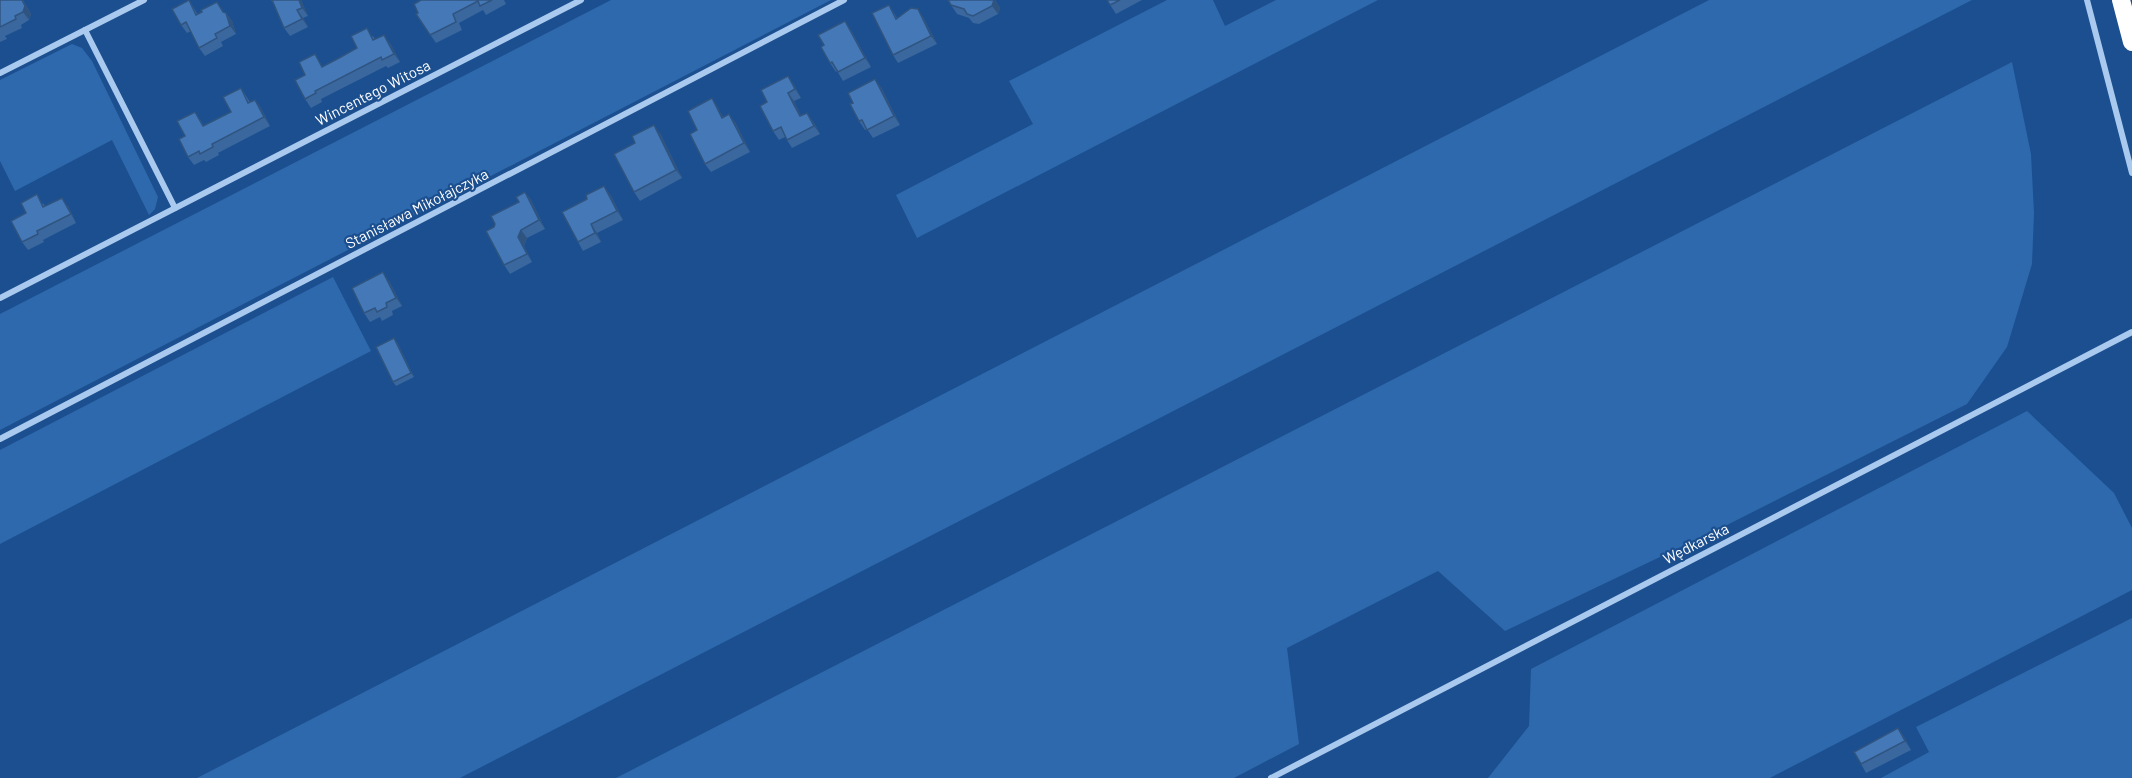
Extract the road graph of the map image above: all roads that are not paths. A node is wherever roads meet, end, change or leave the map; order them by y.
1 (144, 0) edge
2 (581, 0) edge
3 (844, 0) edge
4 (2087, 0) edge
5 (2121, 0) edge
6 (85, 30) junction
7 (2132, 42) edge
8 (0, 73) edge
9 (2132, 173) edge
10 (175, 208) junction
11 (0, 298) edge
12 (2132, 332) edge
13 (0, 439) edge
14 (1271, 778) edge

1 - 6 street
2 - 10 street, Wincentego Witosa
3 - 13 street, Stanisława Mikołajczyka
4 - 9 street
5 - 7 highway
6 - 8 street
6 - 10 street
10 - 11 street, Wincentego Witosa
12 - 14 street, Wędkarska

